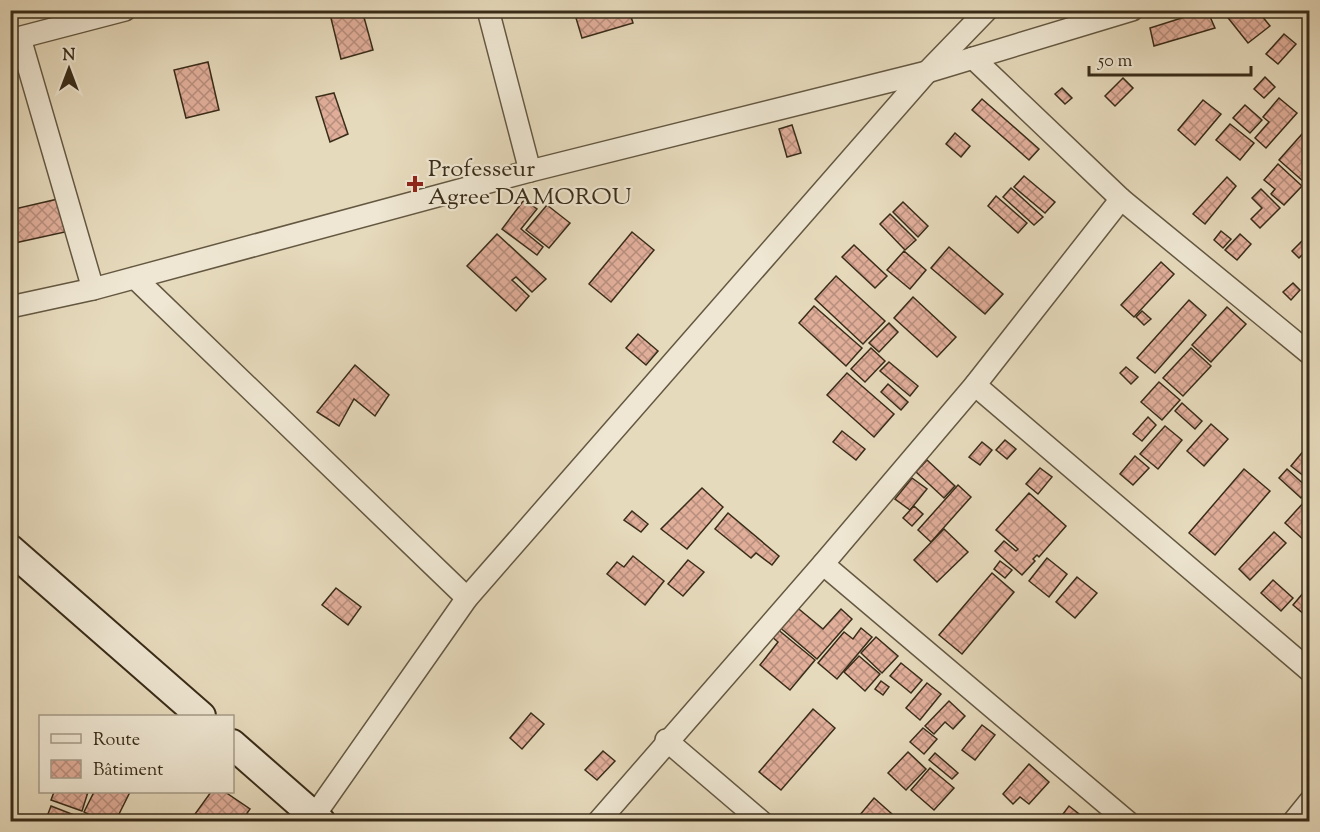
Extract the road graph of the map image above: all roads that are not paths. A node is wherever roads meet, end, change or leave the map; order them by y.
1 (125, 10) edge
2 (488, 10) edge
3 (987, 10) edge
4 (1132, 10) edge
5 (15, 39) edge
6 (973, 58) junction
7 (927, 72) junction
8 (530, 171) junction
9 (1121, 199) junction
10 (135, 278) junction
11 (93, 289) junction
12 (10, 307) edge
13 (1310, 354) edge
14 (975, 385) junction
15 (10, 549) edge
16 (823, 564) junction
17 (467, 598) junction
18 (1310, 671) edge
19 (199, 715) edge
20 (666, 740) junction
21 (234, 746) edge
22 (1310, 801) edge
23 (318, 819) edge
24 (598, 822) edge
25 (762, 822) edge
26 (1128, 822) edge
27 (1293, 822) edge

1 - 5 street
2 - 8 street
3 - 7 street
4 - 6 street
5 - 11 street
6 - 7 street
6 - 9 street
7 - 8 street
7 - 17 street
8 - 10 street
9 - 13 street
9 - 14 street
10 - 11 street
10 - 17 street
11 - 12 street
14 - 16 street
14 - 18 street
15 - 19 street
16 - 20 street
16 - 26 street
17 - 23 street
20 - 24 street
20 - 25 street
21 - 23 street
22 - 27 street

